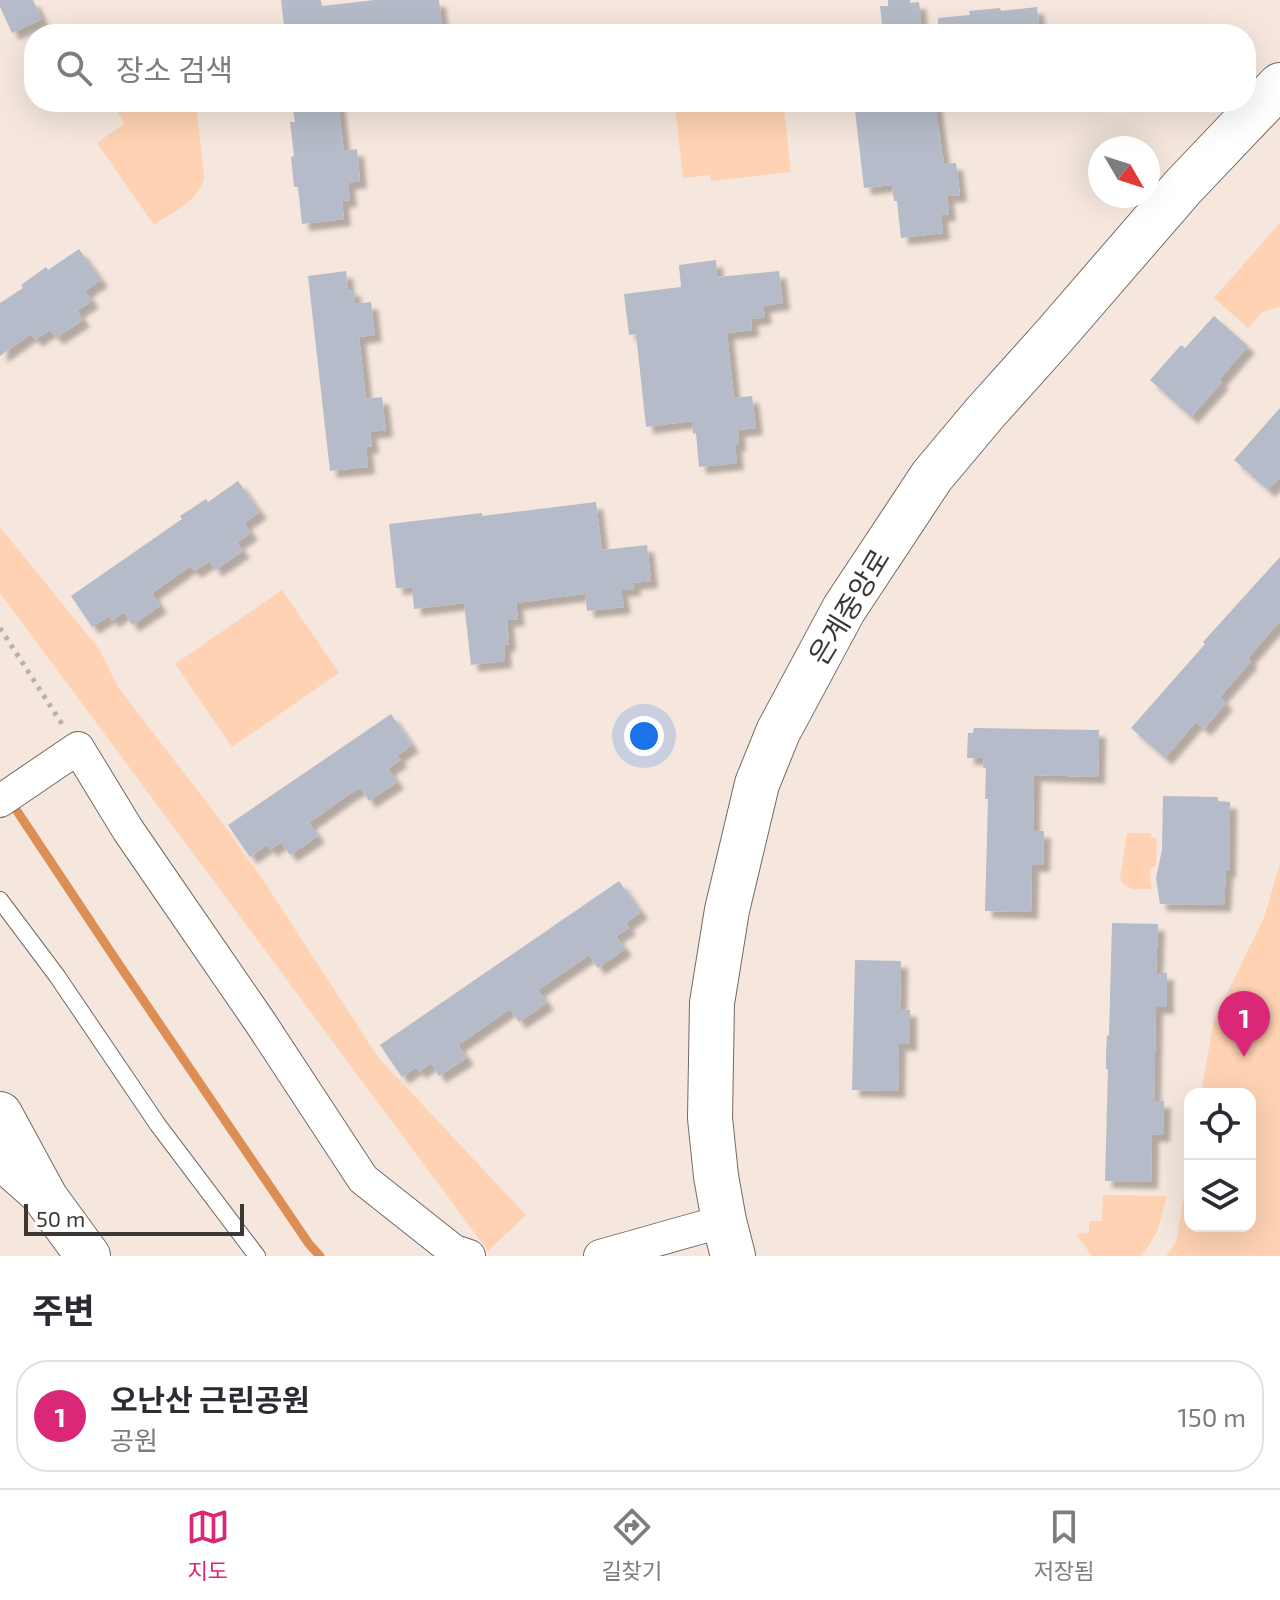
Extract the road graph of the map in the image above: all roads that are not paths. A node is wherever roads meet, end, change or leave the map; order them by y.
1 (1280, 85) edge
2 (1256, 110) edge
3 (1254, 112) edge
4 (0, 801) edge
5 (0, 900) edge
6 (0, 1114) edge
7 (0, 1135) edge
8 (0, 1156) edge
9 (44, 1195) junction
10 (729, 1238) edge
11 (88, 1256) edge
12 (257, 1256) edge
13 (469, 1256) edge
14 (600, 1256) edge

1 - 2 street, 은계중앙로
3 - 10 street, 은계중앙로
4 - 13 street
5 - 12 lane
6 - 9 street
7 - 9 street
8 - 9 street
9 - 11 street
10 - 14 street

